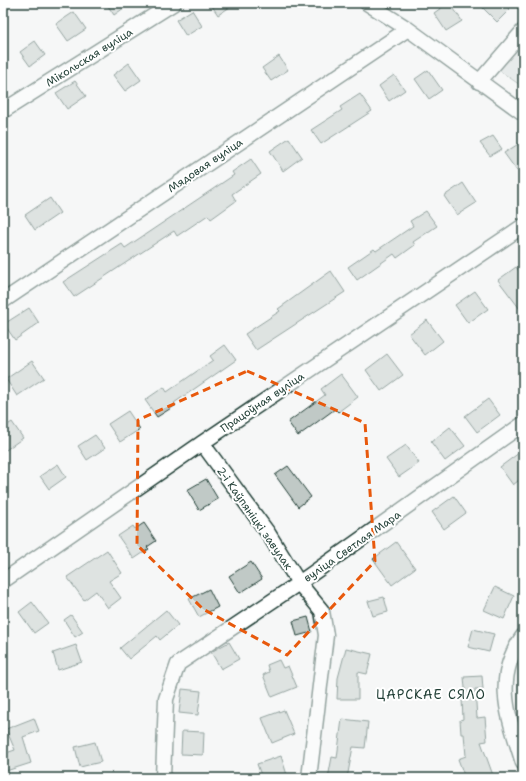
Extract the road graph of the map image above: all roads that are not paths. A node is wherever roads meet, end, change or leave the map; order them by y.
1 (174, 3) edge
2 (367, 3) edge
3 (408, 29) junction
4 (523, 31) edge
5 (479, 82) junction
6 (3, 111) edge
7 (523, 113) edge
8 (523, 226) edge
9 (3, 300) edge
10 (523, 424) edge
11 (202, 443) junction
12 (3, 581) edge
13 (299, 583) junction
14 (523, 636) edge
15 (523, 763) edge
16 (163, 778) edge
17 (309, 778) edge

1 - 6 street, Мікольская вуліца
2 - 3 street
3 - 5 street
3 - 9 street, Мядовая вуліца
4 - 5 street
5 - 7 street
8 - 11 street, Працоўная вуліца
10 - 13 street, вуліца Светлая Мара
11 - 12 street, Працоўная вуліца
11 - 13 street, 2-і Каўпяніцкі завулак
13 - 16 street, вуліца Светлая Мара
13 - 17 street, 2-і Каўпяніцкі завулак
14 - 15 street

